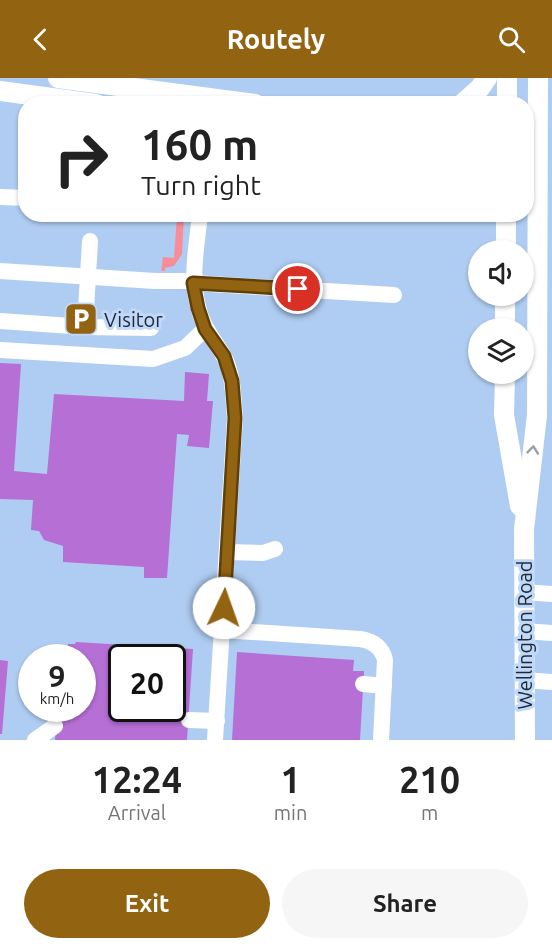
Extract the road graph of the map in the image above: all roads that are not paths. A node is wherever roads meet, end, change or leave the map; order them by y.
1 (58, 78) edge
2 (487, 78) edge
3 (507, 78) edge
4 (538, 78) edge
5 (0, 91) edge
6 (37, 96) edge
7 (183, 96) edge
8 (471, 96) edge
9 (507, 96) edge
10 (539, 145) edge
11 (539, 170) edge
12 (0, 197) edge
13 (18, 198) edge
14 (545, 218) edge
15 (199, 222) edge
16 (506, 222) edge
17 (506, 240) edge
18 (90, 241) dead end
19 (545, 264) edge
20 (0, 271) edge
21 (88, 277) junction
22 (193, 282) junction
23 (393, 295) dead end
24 (0, 321) edge
25 (85, 327) junction
26 (151, 328) dead end
27 (205, 329) junction
28 (0, 350) edge
29 (545, 376) edge
30 (505, 384) edge
31 (524, 529) junction
32 (524, 592) junction
33 (552, 594) edge
34 (222, 630) junction
35 (524, 631) junction
36 (552, 633) edge
37 (524, 681) junction
38 (552, 682) edge
39 (363, 684) dead end
40 (384, 686) junction
41 (189, 720) dead end
42 (217, 721) junction
43 (55, 726) dead end
44 (35, 740) edge
45 (215, 740) edge
46 (381, 740) edge
47 (525, 740) edge

1 - 7 main road
2 - 8 main road
3 - 9 main road
4 - 10 main road, Wellington Road
5 - 6 main road
10 - 11 main road, Wellington Road
11 - 14 main road, Wellington Road
12 - 13 lane
14 - 19 main road, Wellington Road
15 - 22 lane
16 - 17 main road
18 - 21 lane
19 - 29 main road, Wellington Road
20 - 21 lane
21 - 22 lane
21 - 25 lane
22 - 23 lane
22 - 27 lane
24 - 25 lane
25 - 26 lane
27 - 28 lane
27 - 34 lane
31 -> 29 main road, Wellington Road
30 - 31 main road, Wellington Road
31 - 32 main road, Wellington Road
32 - 33 lane
32 - 35 main road, Wellington Road
34 - 40 lane
34 - 42 lane
35 - 36 lane
35 - 37 main road, Wellington Road
37 - 38 lane
37 - 47 main road, Wellington Road
39 - 40 lane
40 - 46 lane
41 - 42 lane
42 - 45 lane
43 - 44 lane

